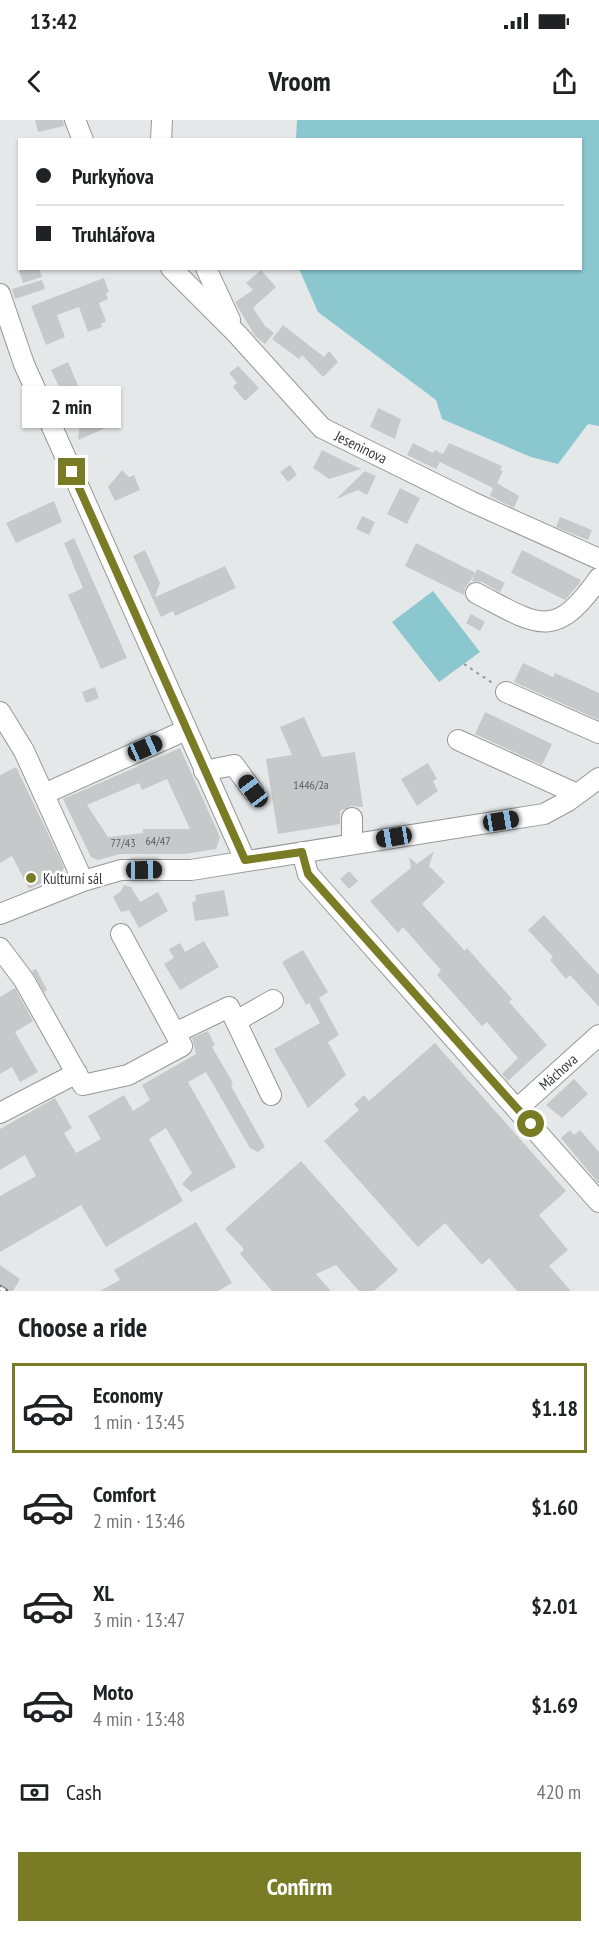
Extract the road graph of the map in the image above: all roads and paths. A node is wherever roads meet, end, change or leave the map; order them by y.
1 (75, 120) edge
2 (162, 120) edge
3 (82, 138) edge
4 (161, 138) edge
5 (173, 270) edge
6 (207, 270) edge
7 (0, 294) edge
8 (237, 334) junction
9 (599, 559) edge
10 (599, 578) edge
11 (476, 593) dead end
12 (464, 664) dead end
13 (506, 692) joint
14 (0, 712) edge
15 (186, 730) junction
16 (599, 734) edge
17 (459, 740) dead end
18 (204, 771) junction
19 (599, 778) edge
20 (253, 791) dead end
21 (44, 794) junction
22 (577, 794) junction
23 (352, 818) dead end
24 (352, 844) junction
25 (302, 852) junction
26 (245, 860) junction
27 (84, 881) junction
28 (0, 914) edge
29 (121, 934) dead end
30 (0, 948) edge
31 (273, 1000) dead end
32 (236, 1021) junction
33 (175, 1034) junction
34 (599, 1035) edge
35 (77, 1073) junction
36 (271, 1095) dead end
37 (517, 1109) junction
38 (0, 1113) edge
39 (599, 1202) edge

1 - 3 street
2 - 4 street
5 - 8 street, Jeseninova
6 - 8 street
7 - 15 street
8 - 9 street, Jeseninova
10 - 11 street
12 - 13 path
13 - 16 street
14 - 21 street
15 - 18 street
15 - 21 street
17 - 22 street
18 - 20 street
18 - 26 street
19 - 22 street
21 - 27 street
22 - 24 street
23 - 24 street
24 - 25 street
25 - 26 street
25 - 37 street
26 - 27 street
27 - 28 street
29 - 33 street
30 - 35 street
31 - 32 street
32 - 33 street
32 - 36 street
33 - 35 street
34 - 37 street, Máchova
35 - 38 street
37 - 39 street

